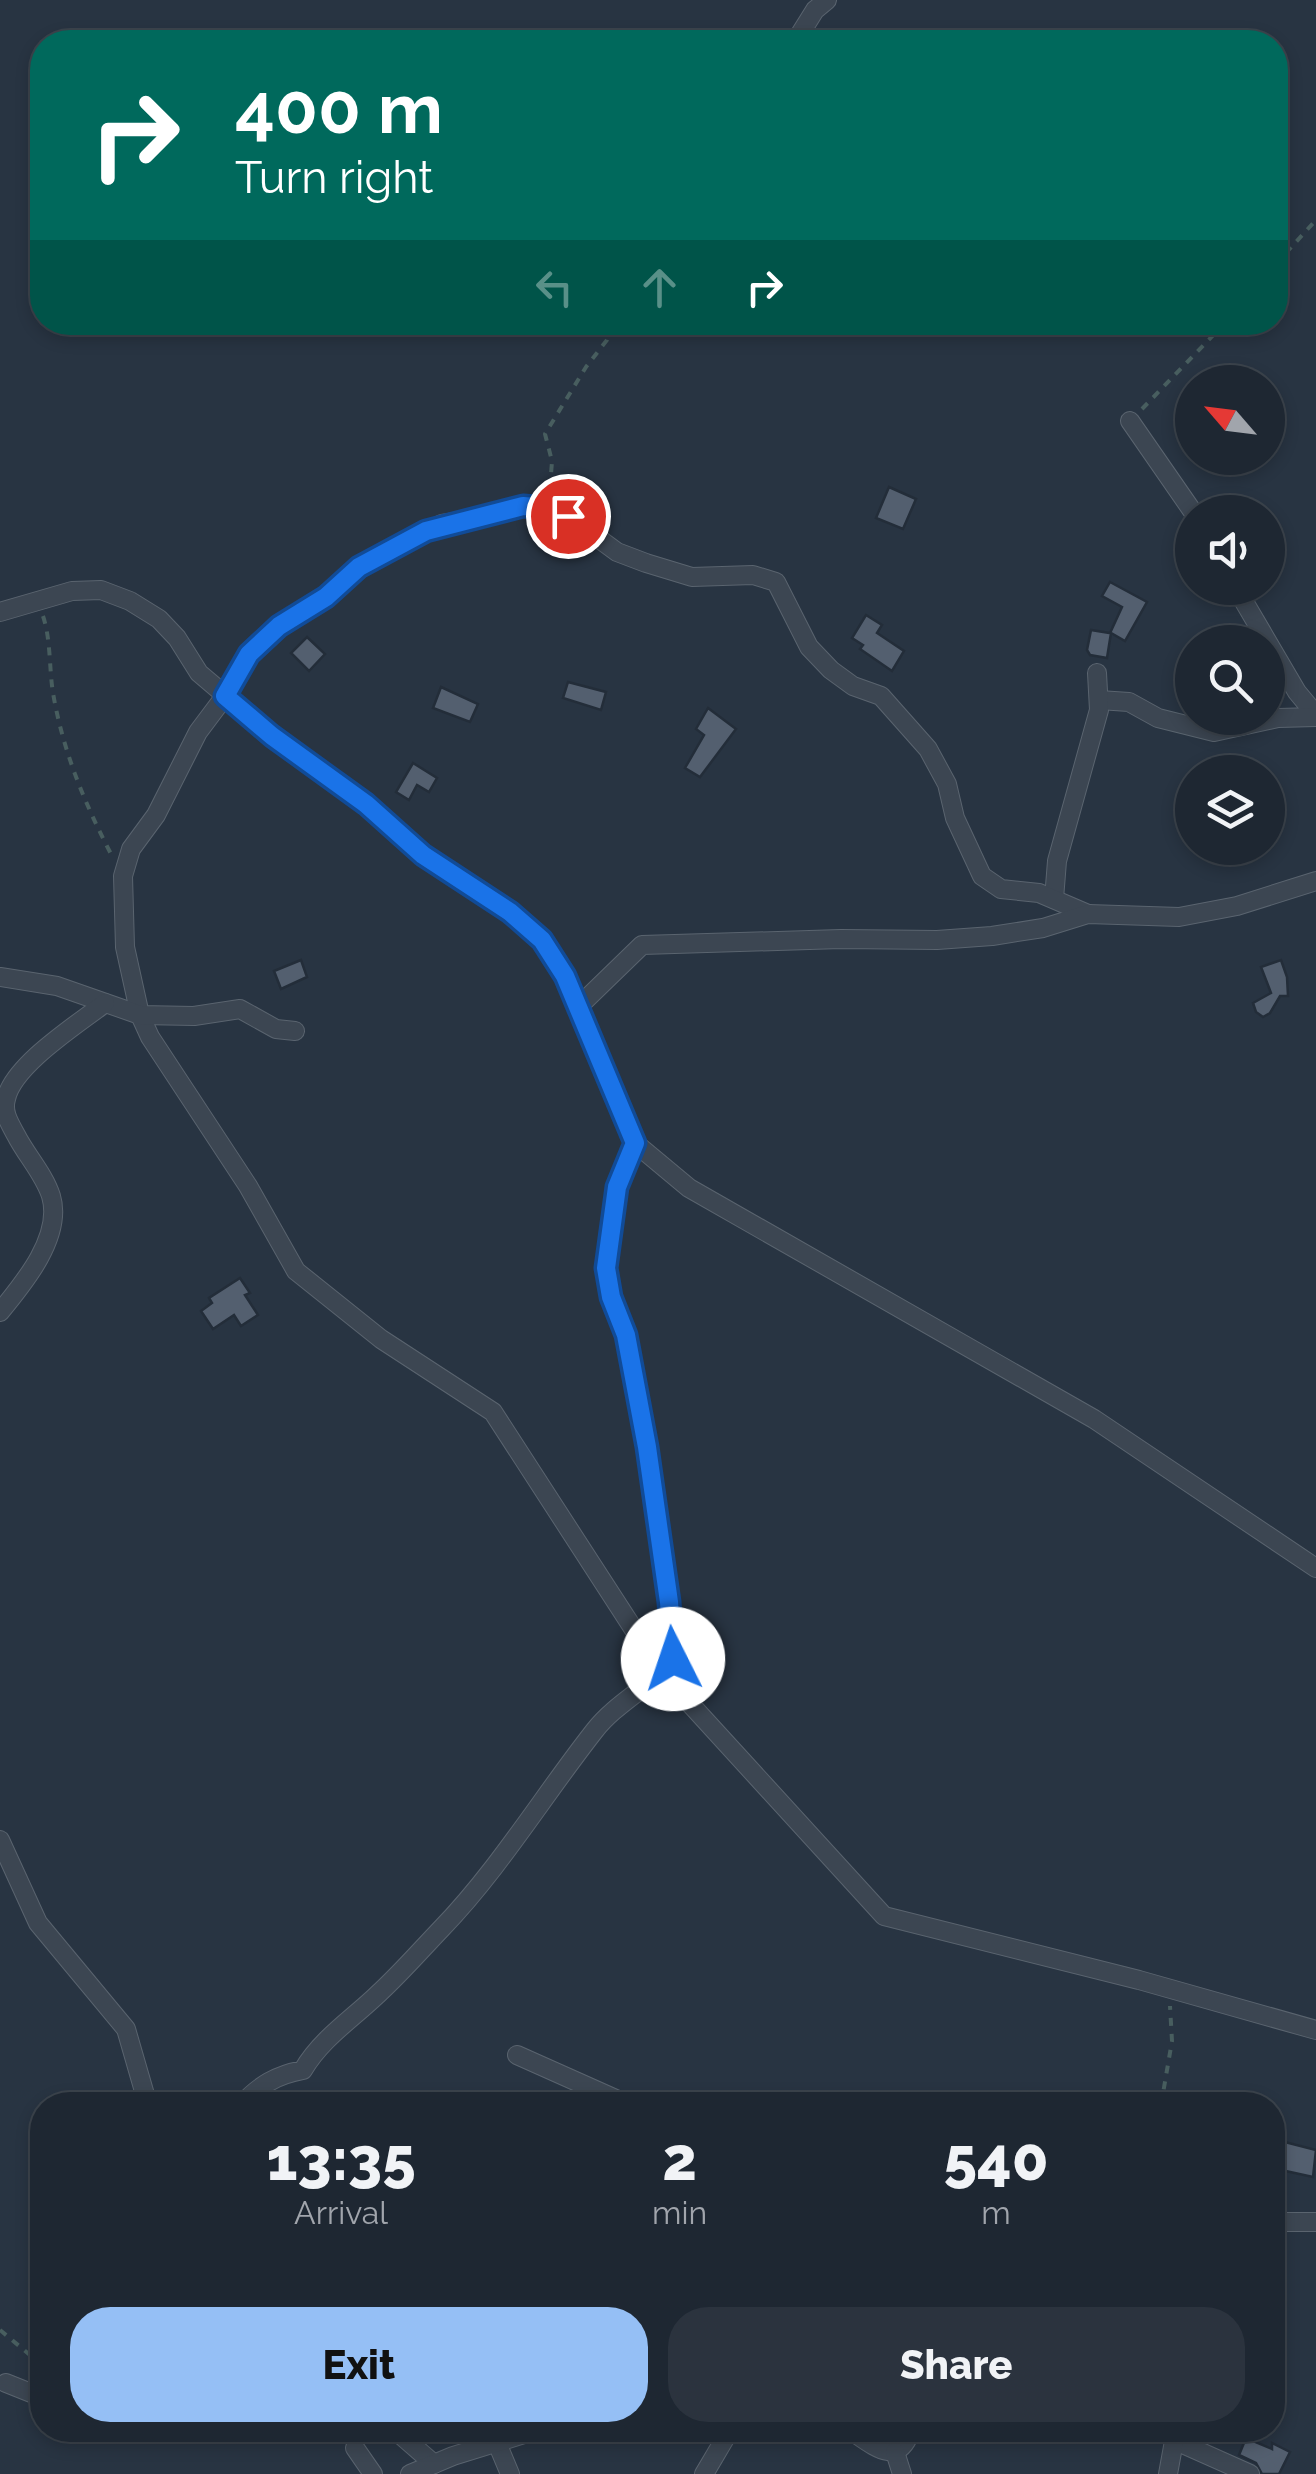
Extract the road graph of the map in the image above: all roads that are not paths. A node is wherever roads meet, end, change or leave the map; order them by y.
1 (827, 0) edge
2 (802, 30) edge
3 (1130, 420) road end
4 (1182, 495) edge
5 (1246, 605) edge
6 (0, 612) edge
7 (1096, 674) dead end
8 (225, 696) junction
9 (1098, 700) junction
10 (1316, 716) edge
11 (1316, 882) edge
12 (1054, 899) junction
13 (1088, 914) junction
14 (0, 977) edge
15 (105, 1003) junction
16 (577, 1008) junction
17 (140, 1015) junction
18 (294, 1031) dead end
19 (635, 1143) junction
20 (0, 1312) edge
21 (1316, 1568) edge
22 (662, 1673) junction
23 (0, 1840) edge
24 (1316, 2030) edge
25 (517, 2055) dead end
26 (144, 2092) edge
27 (253, 2092) edge
28 (600, 2092) edge
29 (1285, 2222) edge
30 (1316, 2222) edge
31 (6, 2383) dead end
32 (30, 2393) edge
33 (409, 2442) edge
34 (485, 2442) edge
35 (499, 2442) edge
36 (723, 2442) edge
37 (868, 2442) edge
38 (908, 2442) edge
39 (1175, 2442) edge
40 (1188, 2442) edge
41 (355, 2448) dead end
42 (895, 2452) junction
43 (434, 2464) junction
44 (373, 2474) edge
45 (410, 2474) edge
46 (510, 2474) edge
47 (704, 2474) edge
48 (902, 2474) edge
49 (1168, 2474) edge
50 (1250, 2474) edge

1 - 2 street
3 - 4 street
5 - 10 street
6 - 8 street
7 - 9 street
8 - 12 street
8 - 16 street
8 - 17 street
9 - 10 street
9 - 12 street
11 - 13 street
12 - 13 street
13 - 16 street
14 - 15 street
15 - 17 street
15 - 20 street
16 - 19 street
17 - 18 street
17 - 22 street
19 - 21 street
19 - 22 street
22 - 24 street
22 - 27 street
23 - 26 street
25 - 28 street
29 - 30 street
31 - 32 street
33 - 43 street
34 - 43 street
35 - 46 street
36 - 47 street
37 - 42 street
38 - 42 street
39 - 49 street
40 - 50 street
41 - 44 street
42 - 48 street
43 - 45 street

